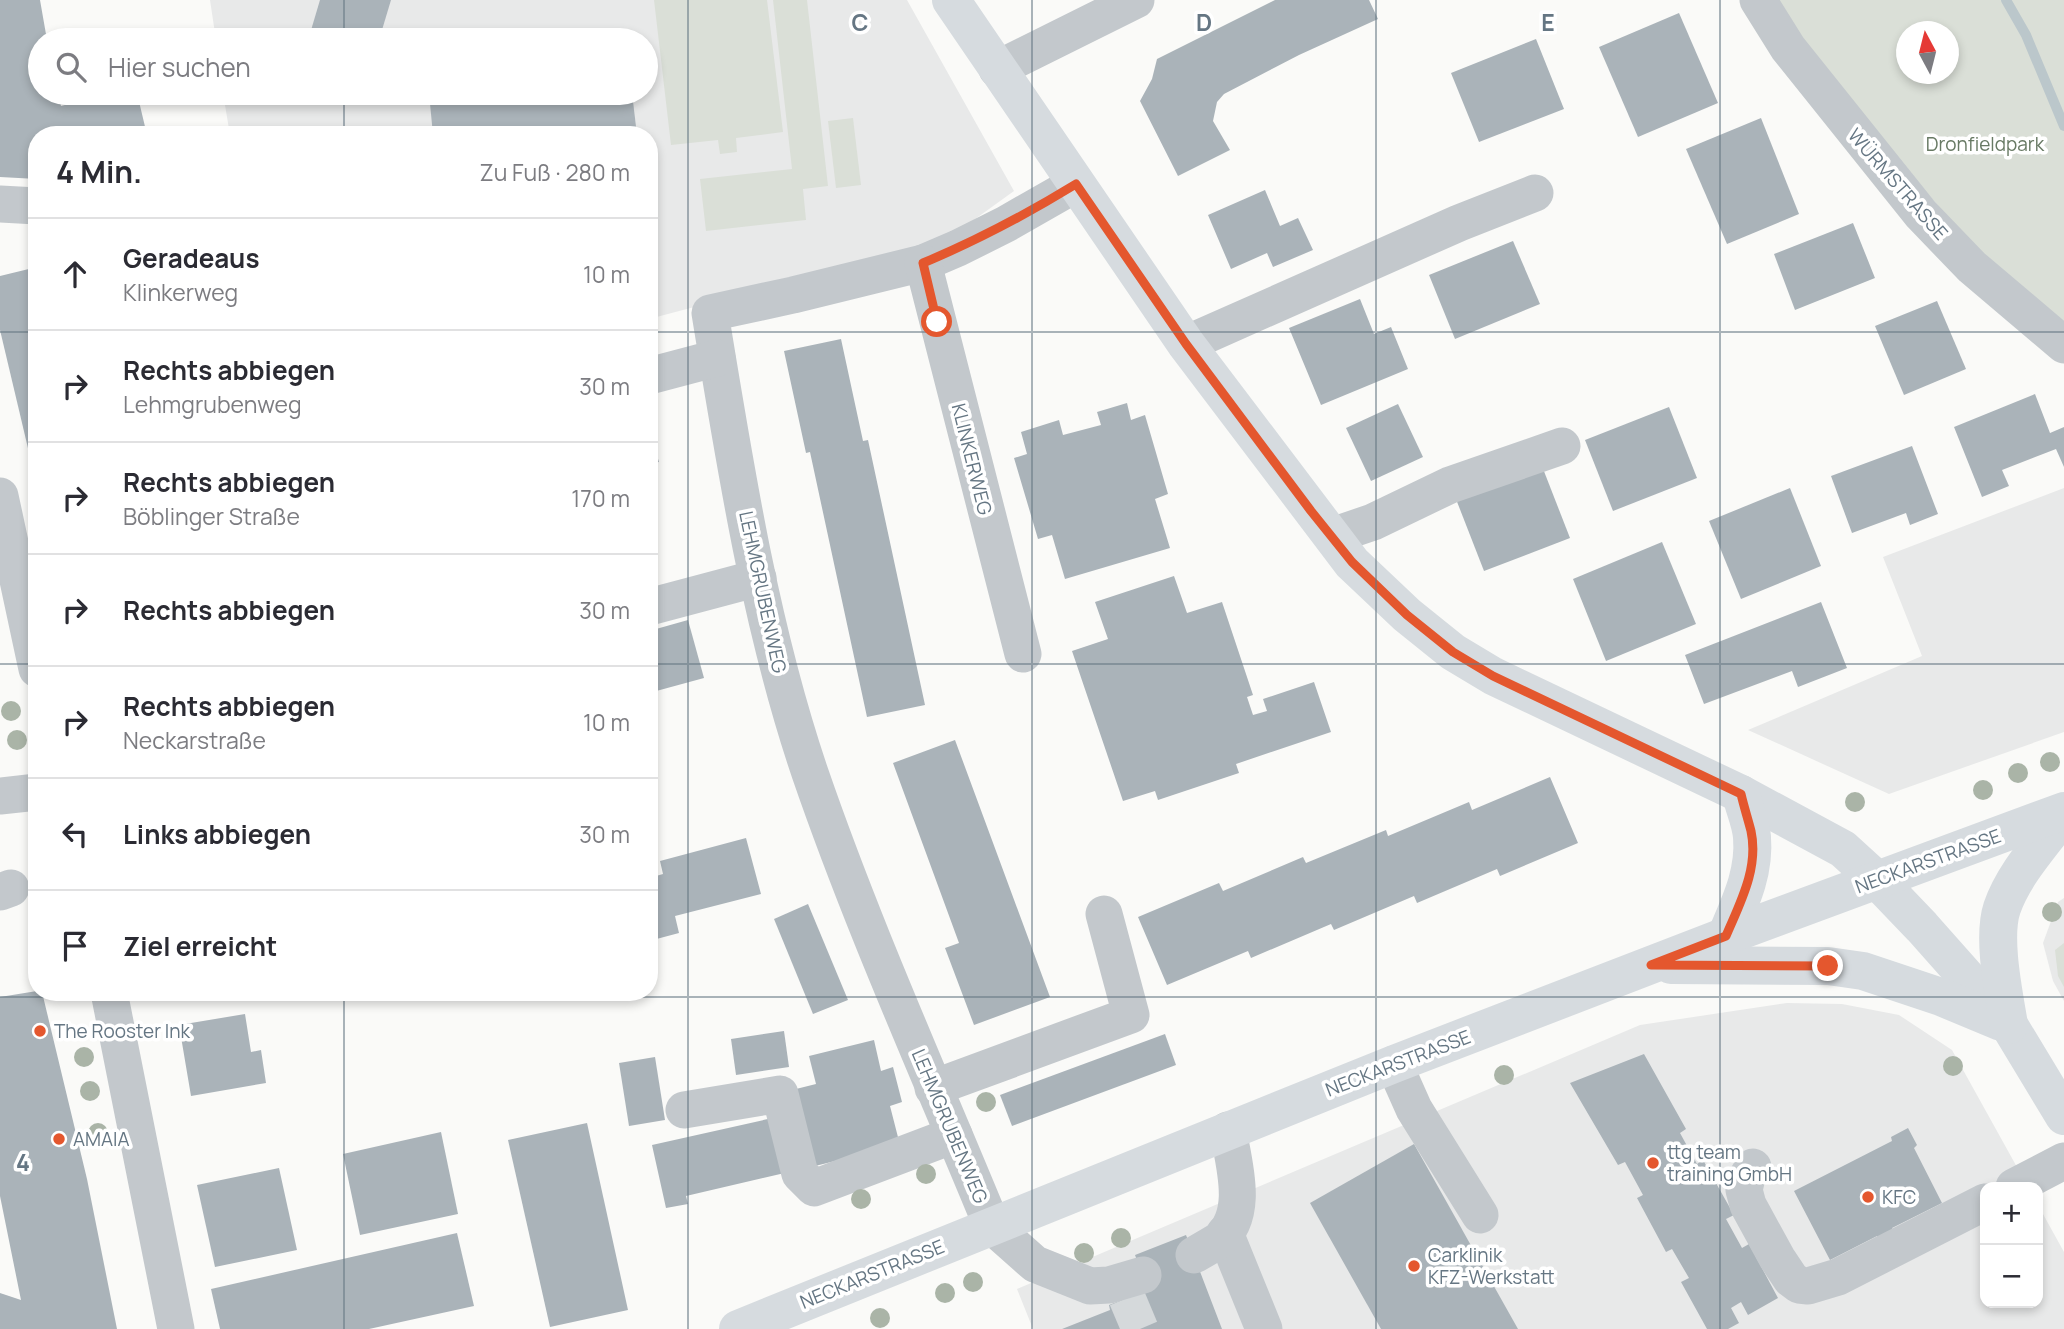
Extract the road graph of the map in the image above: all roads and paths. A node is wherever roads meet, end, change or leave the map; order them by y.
1 (951, 0) edge
2 (1136, 0) edge
3 (1758, 0) edge
4 (996, 69) junction
5 (1076, 184) junction
6 (1535, 193) dead end
7 (0, 204) edge
8 (28, 206) edge
9 (923, 263) junction
10 (1186, 344) junction
11 (2064, 345) edge
12 (718, 358) junction
13 (658, 374) edge
14 (1562, 446) dead end
15 (0, 496) edge
16 (1332, 536) junction
17 (758, 578) junction
18 (658, 605) edge
19 (28, 627) edge
20 (1023, 654) dead end
21 (28, 793) edge
22 (1741, 794) junction
23 (0, 796) edge
24 (2064, 812) edge
25 (1877, 880) junction
26 (1104, 914) dead end
27 (1726, 936) junction
28 (1651, 965) junction
29 (111, 1001) edge
30 (2009, 1025) junction
31 (1394, 1065) junction
32 (933, 1088) junction
33 (684, 1110) dead end
34 (2064, 1116) edge
35 (1228, 1130) junction
36 (954, 1135) junction
37 (2064, 1161) edge
38 (1753, 1167) dead end
39 (2024, 1182) edge
40 (1980, 1205) edge
41 (1480, 1215) dead end
42 (992, 1226) junction
43 (1225, 1233) junction
44 (1194, 1255) dead end
45 (1130, 1285) dead end
46 (176, 1329) edge
47 (738, 1329) edge
48 (1264, 1329) edge

1 - 4 main road
2 - 4 street
3 - 11 street, WÜRMSTRASSE
4 - 5 main road
5 - 9 street, LEHMGRUBENWEG
5 - 10 main road
6 - 10 street
7 - 8 street
9 - 12 street, LEHMGRUBENWEG
9 - 20 street, KLINKERWEG
10 - 16 main road
12 - 13 street
12 - 17 street, LEHMGRUBENWEG
14 - 16 street
15 - 19 street
16 - 22 main road
17 - 18 street
17 - 32 street, LEHMGRUBENWEG
21 - 23 street
22 - 25 main road
22 - 27 main road
24 - 25 main road, NECKARSTRASSE
24 - 30 main road
25 - 27 main road, NECKARSTRASSE
25 - 30 main road
26 - 32 street
27 - 28 main road, NECKARSTRASSE
28 - 30 main road
28 - 31 main road, NECKARSTRASSE
29 - 46 street
30 - 34 main road
31 - 35 main road, NECKARSTRASSE
31 - 41 street
32 - 36 street, LEHMGRUBENWEG
33 - 36 street
35 - 42 main road, NECKARSTRASSE
35 - 43 street
36 - 42 street, LEHMGRUBENWEG
37 - 39 street
38 - 40 street
42 - 45 street
42 - 47 main road, NECKARSTRASSE
43 - 44 street
43 - 48 street

